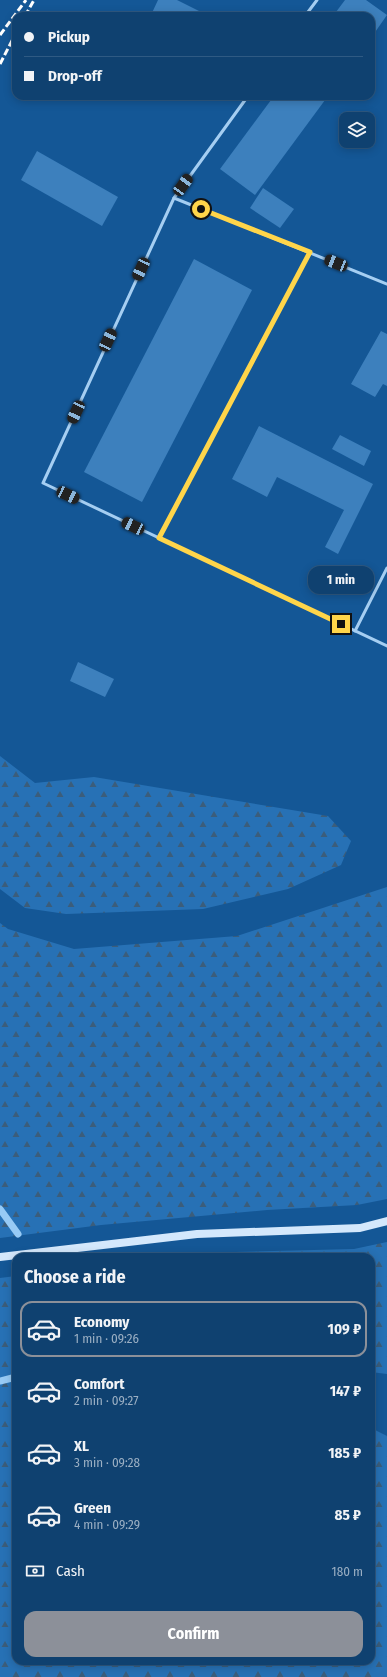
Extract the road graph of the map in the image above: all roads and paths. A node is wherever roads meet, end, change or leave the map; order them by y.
1 (317, 0) edge
2 (308, 12) edge
3 (245, 100) edge
4 (174, 198) junction
5 (310, 252) junction
6 (387, 284) edge
7 (159, 538) junction
8 (387, 568) edge
9 (355, 631) junction
10 (387, 646) edge
11 (387, 1221) edge
12 (34, 1253) edge
13 (12, 1256) edge
14 (0, 1257) edge

1 - 2 lane
3 - 4 lane
4 - 5 lane
4 - 7 lane
5 - 6 lane
5 - 7 lane
7 - 9 lane
8 - 9 lane
9 - 10 lane
11 - 12 street
13 - 14 street

